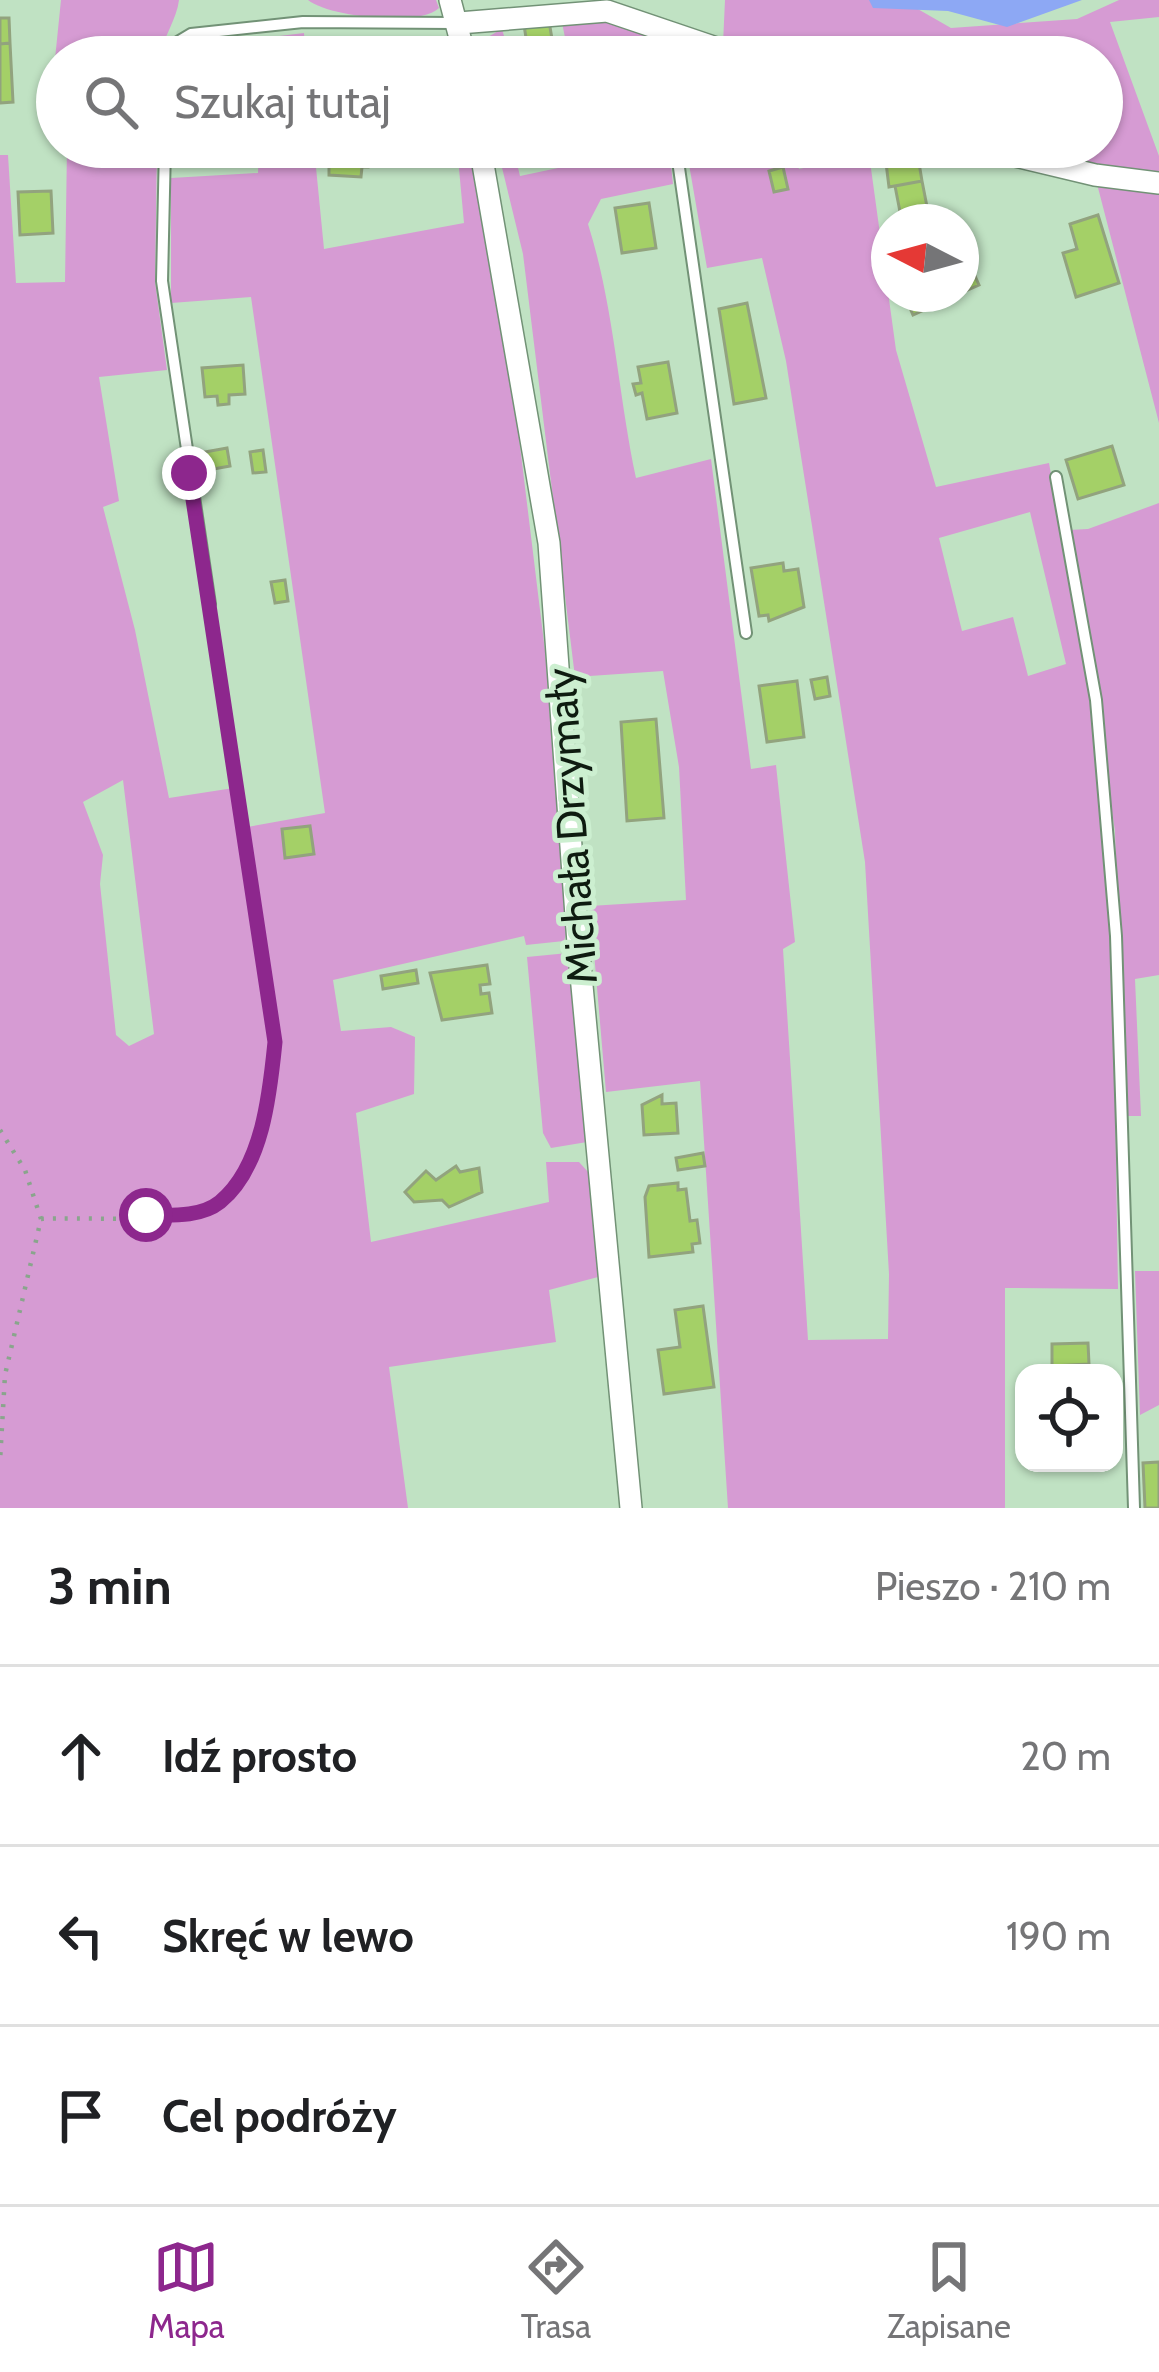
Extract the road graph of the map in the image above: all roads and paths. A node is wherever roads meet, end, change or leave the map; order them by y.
1 (450, 0) edge
2 (459, 23) junction
3 (188, 36) edge
4 (461, 36) edge
5 (650, 36) edge
6 (165, 168) edge
7 (484, 168) edge
8 (679, 168) edge
9 (1066, 168) edge
10 (1159, 182) edge
11 (1056, 476) dead end
12 (210, 604) joint
13 (746, 633) dead end
14 (0, 1130) edge
15 (41, 1219) junction
16 (0, 1461) edge
17 (632, 1508) edge
18 (1135, 1508) edge

1 - 2 street
2 - 3 lane
2 - 4 street
2 - 5 street
6 - 12 lane
7 - 17 street, Michała Drzymały
8 - 13 lane
9 - 10 street
11 - 18 lane
12 - 15 path
14 - 15 path
15 - 16 path

